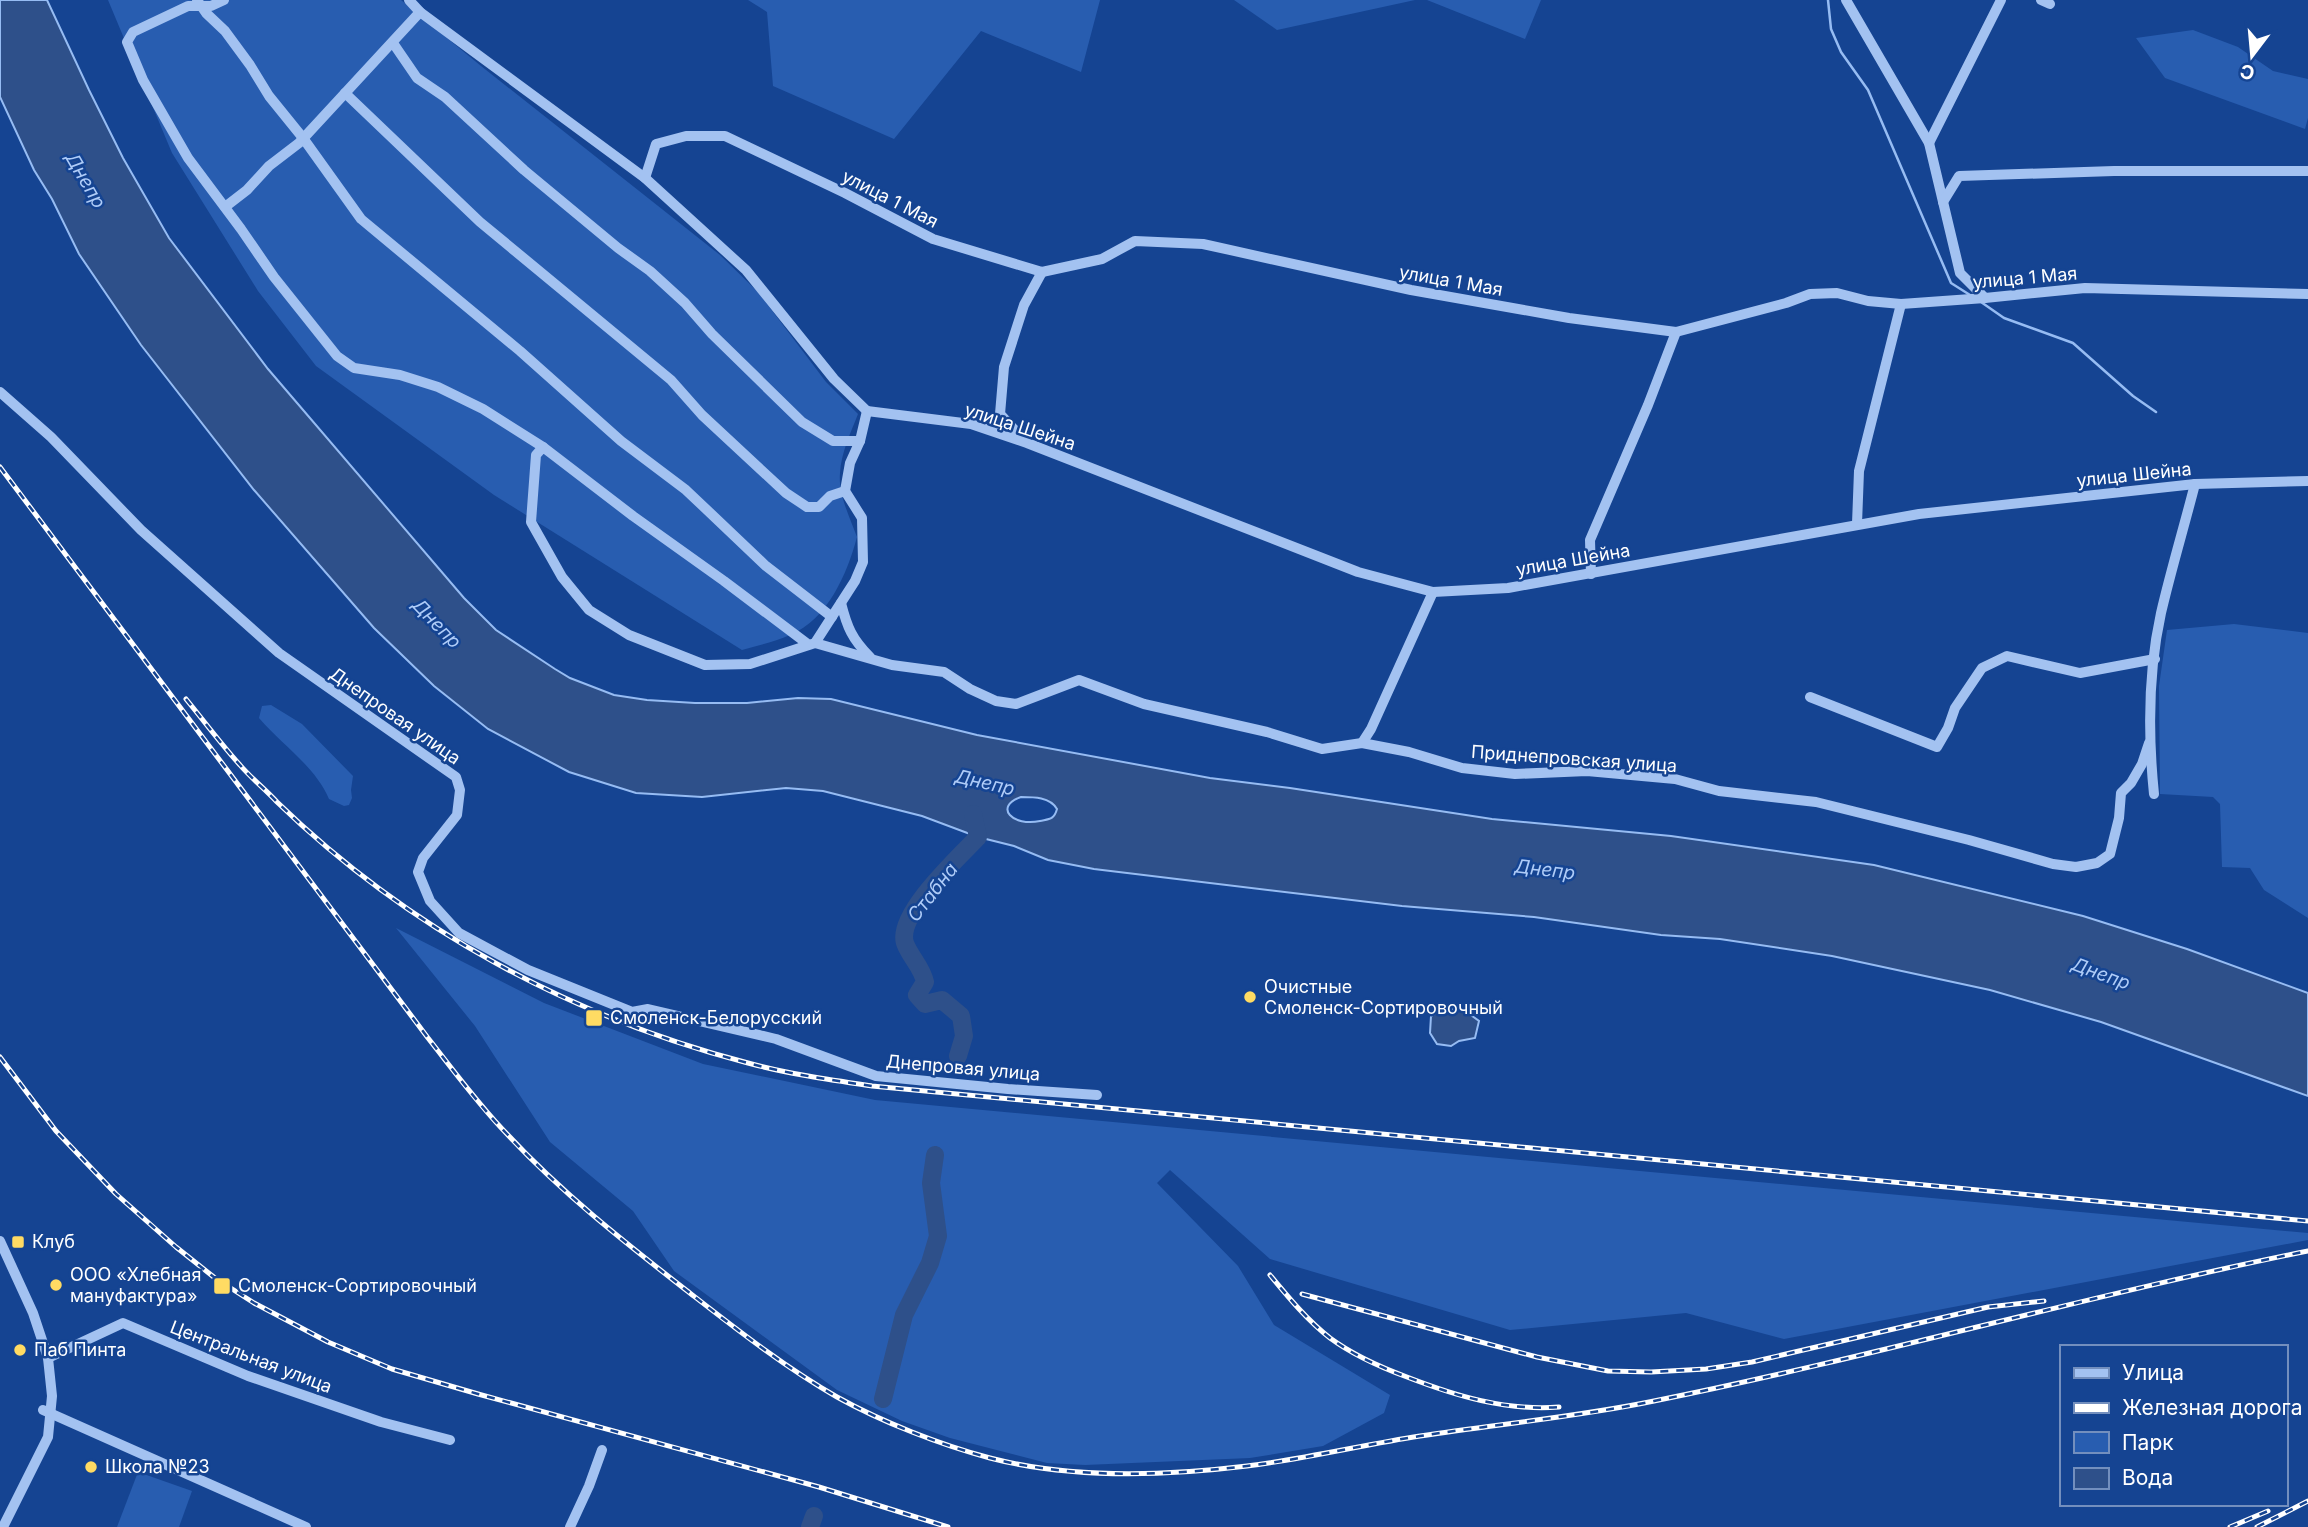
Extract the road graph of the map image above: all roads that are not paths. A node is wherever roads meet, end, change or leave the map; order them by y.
1 (224, 0) edge
2 (409, 0) edge
3 (1846, 0) edge
4 (2001, 0) edge
5 (199, 3) edge
6 (420, 12) junction
7 (393, 43) junction
8 (345, 93) junction
9 (303, 138) junction
10 (1929, 143) junction
11 (2308, 171) edge
12 (645, 178) junction
13 (1943, 202) junction
14 (225, 207) junction
15 (1042, 272) junction
16 (2308, 294) edge
17 (1985, 298) junction
18 (1901, 304) junction
19 (1676, 331) junction
20 (0, 392) edge
21 (867, 411) junction
22 (860, 441) junction
23 (1027, 443) junction
24 (543, 447) junction
25 (2308, 481) edge
26 (2195, 484) junction
27 (845, 491) junction
28 (1857, 524) junction
29 (1591, 574) junction
30 (1433, 592) junction
31 (841, 603) junction
32 (832, 617) junction
33 (812, 644) junction
34 (873, 659) junction
35 (2155, 660) junction
36 (1810, 697) dead end
37 (1362, 743) junction
38 (2149, 743) junction
39 (2154, 794) dead end
40 (1097, 1095) dead end
41 (0, 1241) edge
42 (47, 1359) junction
43 (47, 1412) junction
44 (450, 1440) dead end
45 (602, 1450) dead end
46 (3, 1527) edge
47 (306, 1527) edge
48 (570, 1527) edge

1 - 5 street
2 - 6 street
3 - 10 street
4 - 10 street
5 - 9 street
5 - 14 street
6 - 7 street
6 - 12 street
7 - 8 street
7 - 22 street
8 - 9 street
8 - 27 street
9 - 14 street
9 - 32 street
10 - 13 street
11 - 13 street
12 - 15 street, улица 1 Мая
12 - 21 street
13 - 17 street
14 - 24 street
15 - 19 street, улица 1 Мая
15 - 23 street
16 - 17 street, улица 1 Мая
17 - 18 street, улица 1 Мая
18 - 19 street, улица 1 Мая
18 - 28 street
19 - 29 street
20 - 40 street, Днепровая улица
21 - 22 street
21 - 23 street, улица Шейна
22 - 27 street
23 - 30 street, улица Шейна
24 - 33 street
24 - 33 street
25 - 26 street, улица Шейна
26 - 28 street, улица Шейна
26 - 35 street
27 - 31 street
28 - 29 street, улица Шейна
29 - 30 street, улица Шейна
30 - 37 street
31 - 32 street
31 - 34 street
32 - 33 street
33 - 34 street, Приднепровская улица
34 - 37 street, Приднепровская улица
35 - 36 street
35 - 38 street
37 - 38 street, Приднепровская улица
38 - 39 street
41 - 42 street
42 - 43 street
42 - 44 street, Центральная улица
43 - 46 street
43 - 47 street
45 - 48 street

